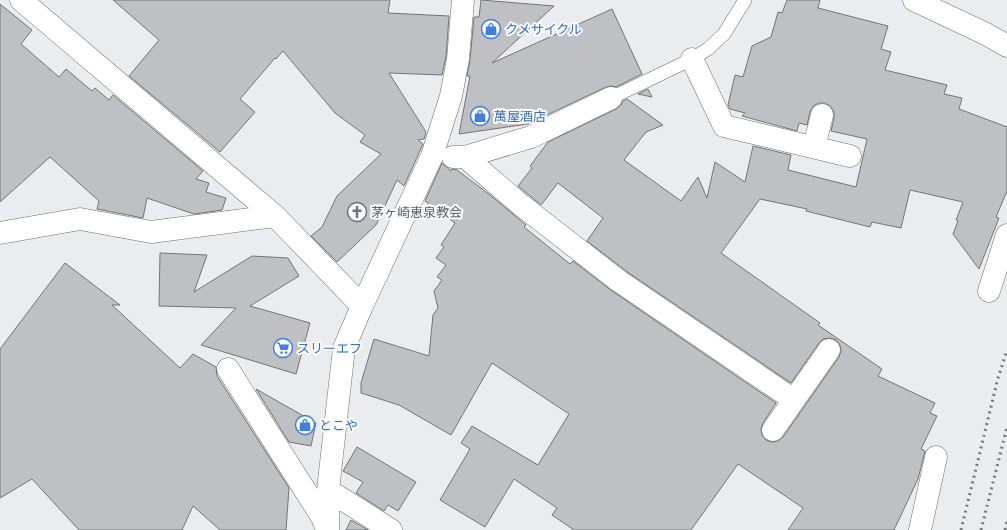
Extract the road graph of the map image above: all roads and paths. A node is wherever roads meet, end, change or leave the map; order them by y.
1 (21, 0) edge
2 (463, 0) edge
3 (745, 0) edge
4 (914, 0) edge
5 (1007, 46) edge
6 (692, 59) junction
7 (611, 98) joint
8 (822, 114) dead end
9 (814, 147) junction
10 (432, 156) junction
11 (850, 156) dead end
12 (465, 157) junction
13 (276, 216) junction
14 (0, 233) edge
15 (1007, 234) edge
16 (989, 291) dead end
17 (362, 306) junction
18 (829, 350) dead end
19 (228, 369) dead end
20 (794, 400) junction
21 (773, 430) dead end
22 (936, 457) dead end
23 (328, 490) junction
24 (328, 530) edge
25 (391, 530) edge
26 (920, 530) edge

1 - 13 street
2 - 10 street
3 - 6 lane
4 - 5 street
6 - 7 lane
6 - 9 street
7 - 12 street
8 - 9 street
9 - 11 street
10 - 12 street
10 - 17 street
12 - 20 street
13 - 14 street
13 - 17 street
15 - 16 street
17 - 23 street
18 - 20 street
19 - 24 street
20 - 21 street
22 - 26 street
23 - 24 street
23 - 25 street

